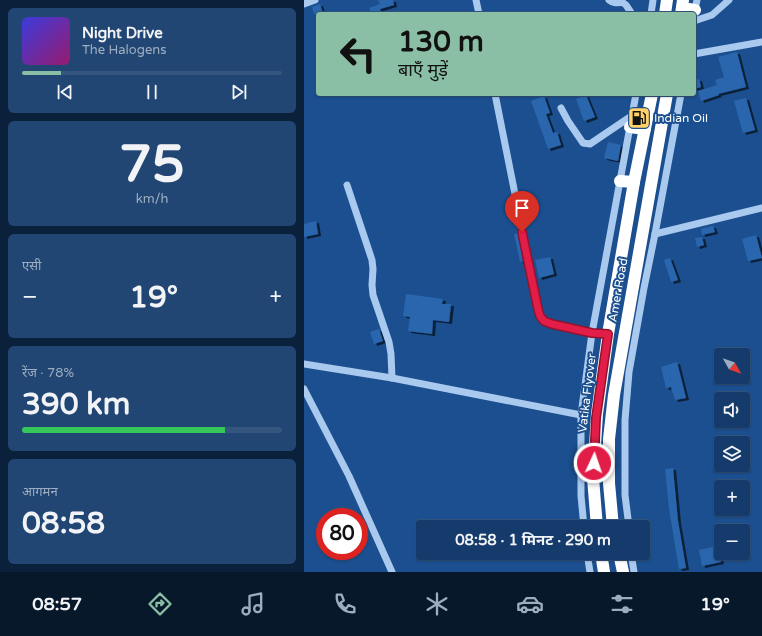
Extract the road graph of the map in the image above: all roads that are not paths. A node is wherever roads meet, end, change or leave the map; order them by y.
1 (315, 0) edge
2 (476, 0) edge
3 (610, 0) edge
4 (653, 0) edge
5 (667, 0) edge
6 (729, 0) edge
7 (304, 4) edge
8 (682, 7) edge
9 (479, 12) edge
10 (631, 12) edge
11 (651, 12) edge
12 (665, 12) edge
13 (695, 12) edge
14 (696, 12) edge
15 (762, 42) edge
16 (696, 54) edge
17 (495, 96) edge
18 (636, 96) edge
19 (652, 96) edge
20 (667, 96) edge
21 (681, 96) edge
22 (561, 108) dead end
23 (632, 115) junction
24 (630, 127) junction
25 (645, 129) junction
26 (620, 181) junction
27 (634, 182) junction
28 (347, 185) dead end
29 (762, 208) edge
30 (656, 234) junction
31 (642, 267) junction
32 (592, 333) junction
33 (608, 334) junction
34 (304, 364) edge
35 (392, 378) junction
36 (304, 389) edge
37 (581, 415) junction
38 (583, 520) edge
39 (596, 520) edge
40 (612, 520) edge
41 (628, 520) edge
42 (588, 560) edge
43 (602, 560) edge
44 (620, 560) edge
45 (632, 560) edge
46 (392, 572) edge
47 (590, 572) edge
48 (604, 572) edge
49 (623, 572) edge
50 (634, 572) edge

1 - 7 street
2 - 9 street
3 - 10 street
4 - 11 street
5 - 12 highway
6 - 14 street
8 - 13 highway
15 - 16 street
17 - 32 street
18 - 23 street
19 - 25 highway, Vatika Flyover
20 - 31 highway, Amer Road
21 - 30 street
22 - 23 street
23 - 24 street
24 - 25 highway
24 - 26 street
25 - 27 highway, Vatika Flyover
26 - 27 highway
26 - 32 street
27 - 33 highway, Vatika Flyover
28 - 35 street
29 - 30 street
30 - 31 street
31 - 40 highway, Amer Road
31 - 41 street
32 - 33 street
32 - 37 street
33 - 39 highway, Vatika Flyover
34 - 35 street
35 - 37 street
36 - 46 street
37 - 38 street
42 - 47 street
43 - 48 highway
44 - 49 highway
45 - 50 street

